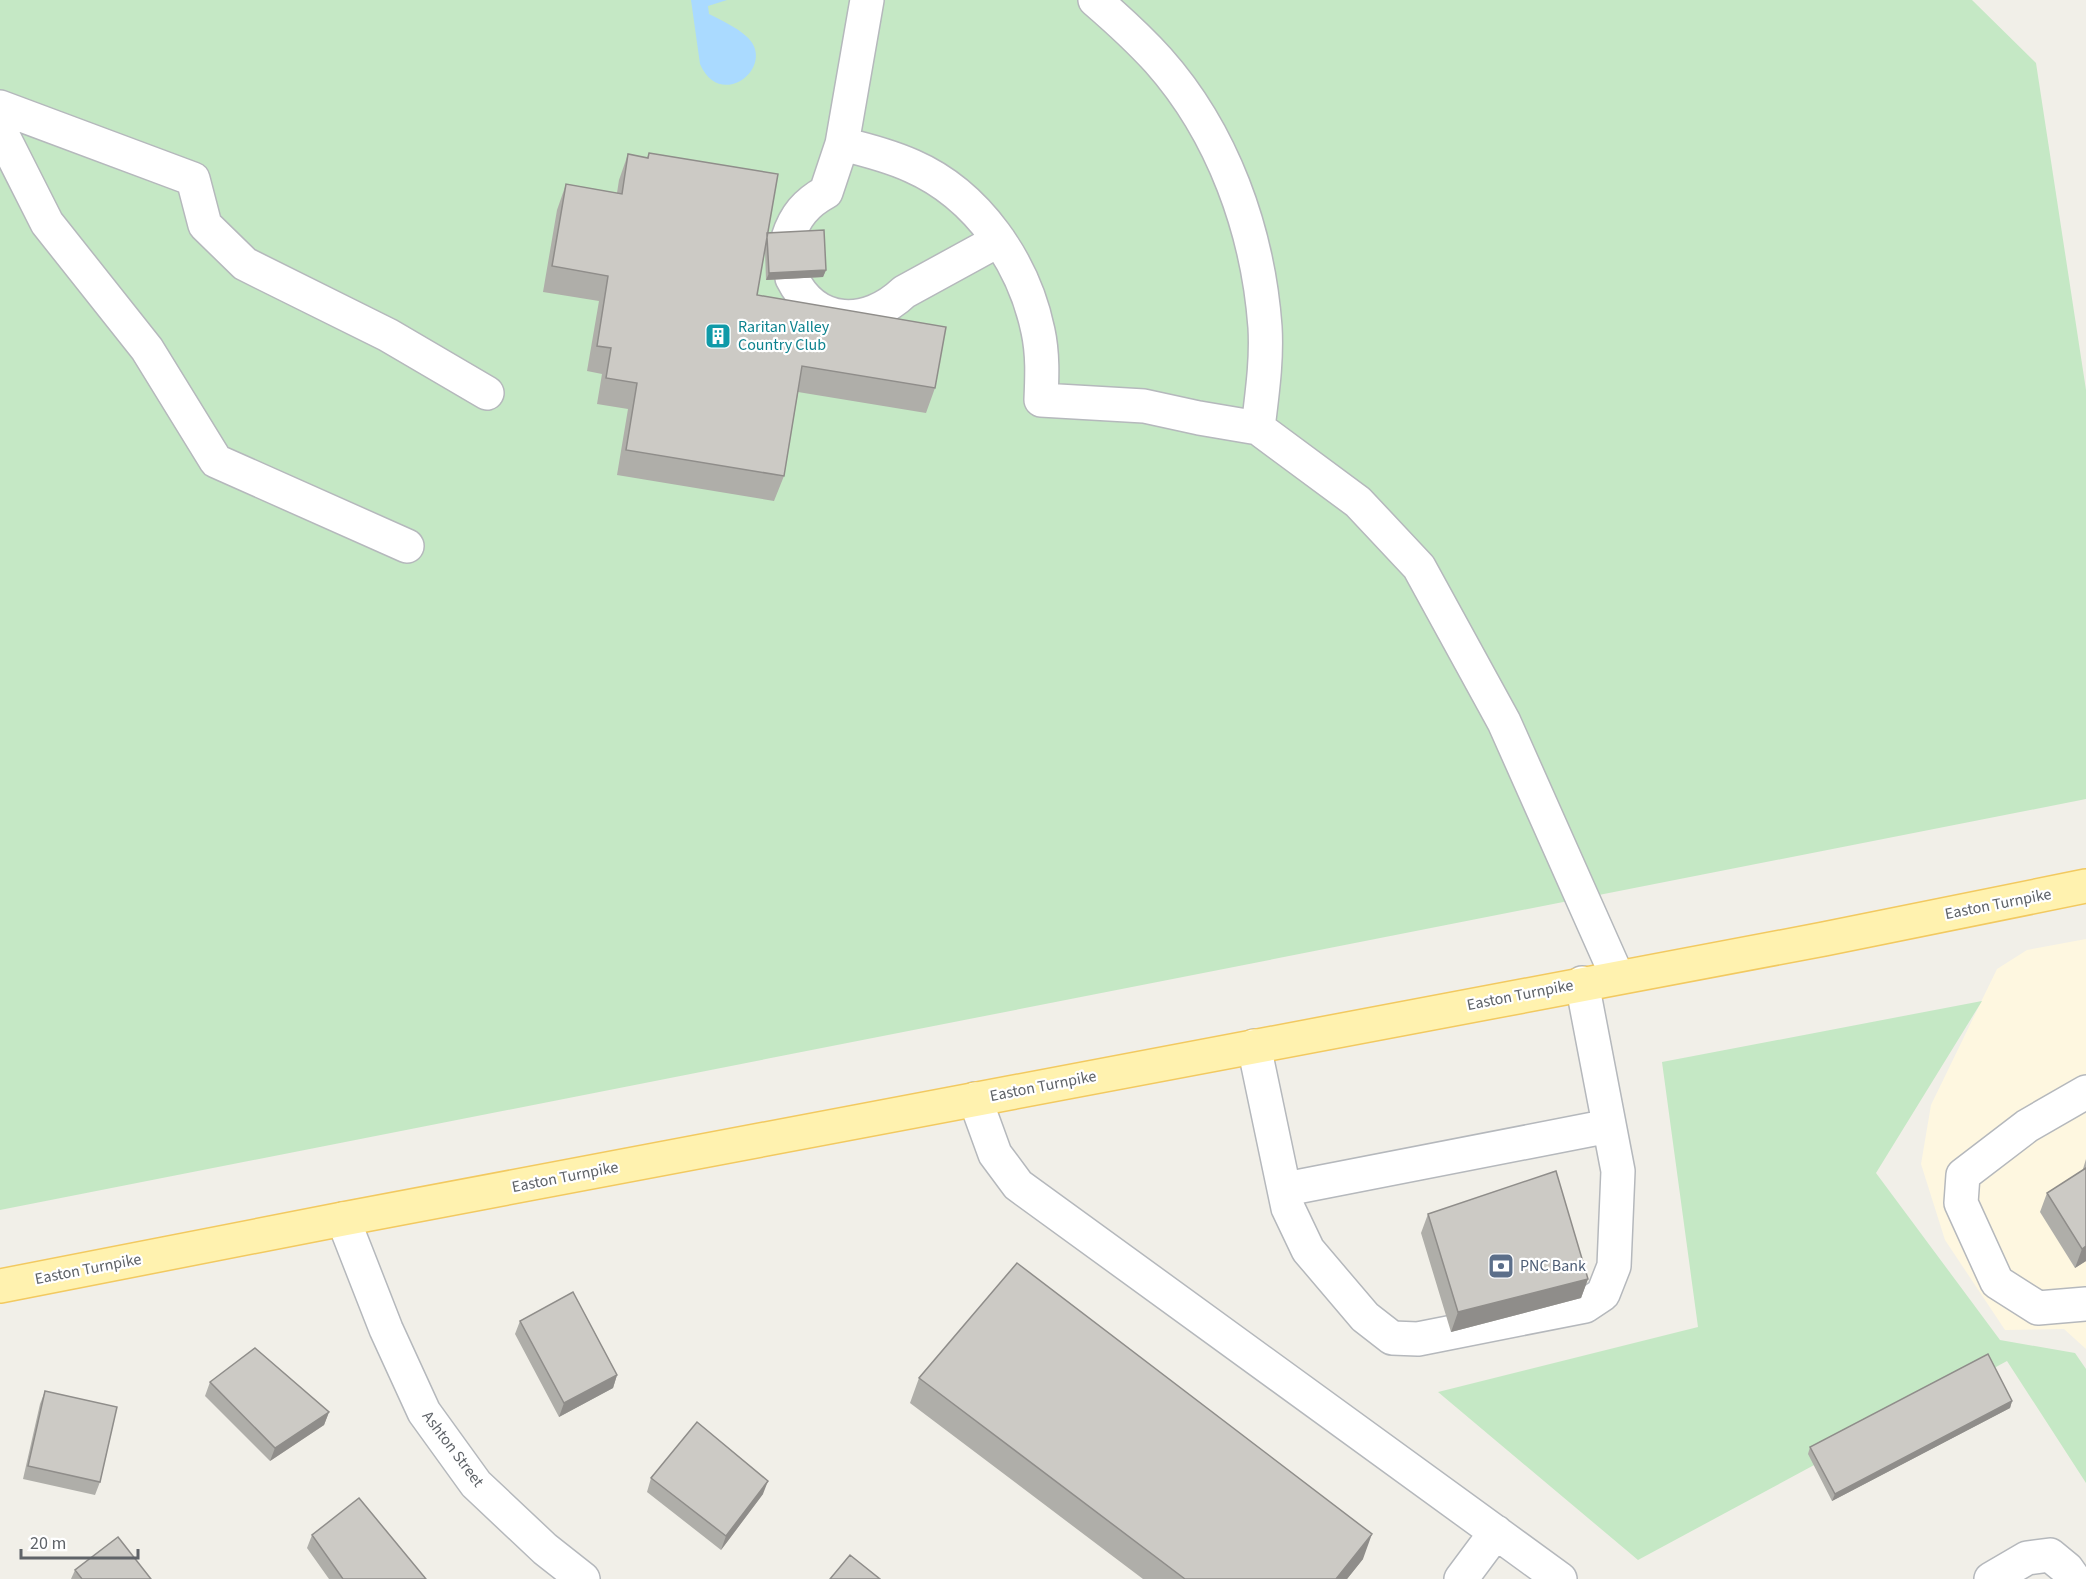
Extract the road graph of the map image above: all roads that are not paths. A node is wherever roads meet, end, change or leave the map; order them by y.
1 (867, 0) edge
2 (1095, 0) edge
3 (0, 107) edge
4 (0, 130) edge
5 (842, 144) junction
6 (788, 238) edge
7 (999, 240) junction
8 (792, 278) edge
9 (487, 393) dead end
10 (1258, 428) junction
11 (406, 546) dead end
12 (2086, 886) edge
13 (1617, 976) junction
14 (1582, 983) junction
15 (1254, 1046) junction
16 (2086, 1092) edge
17 (975, 1099) junction
18 (1609, 1126) junction
19 (1286, 1190) junction
20 (343, 1219) junction
21 (0, 1286) edge
22 (2086, 1304) edge
23 (1496, 1532) junction
24 (583, 1579) edge
25 (1461, 1579) edge
26 (1560, 1579) edge
27 (1991, 1579) edge
28 (2074, 1579) edge

1 - 5 street
2 - 10 street
3 - 9 street
4 - 11 street
5 - 6 street
5 - 7 street
7 - 8 street
7 - 10 street
10 - 13 street
12 - 13 main road, Easton Turnpike
13 - 14 main road, Easton Turnpike
14 - 15 main road, Easton Turnpike
14 - 18 street
15 - 17 main road, Easton Turnpike
15 - 19 street
16 - 22 street
17 - 20 main road, Easton Turnpike
17 - 23 street
18 - 19 street
18 - 19 street
20 - 21 main road, Easton Turnpike
20 - 24 street, Ashton Street
23 - 25 street
23 - 26 street
27 - 28 street

